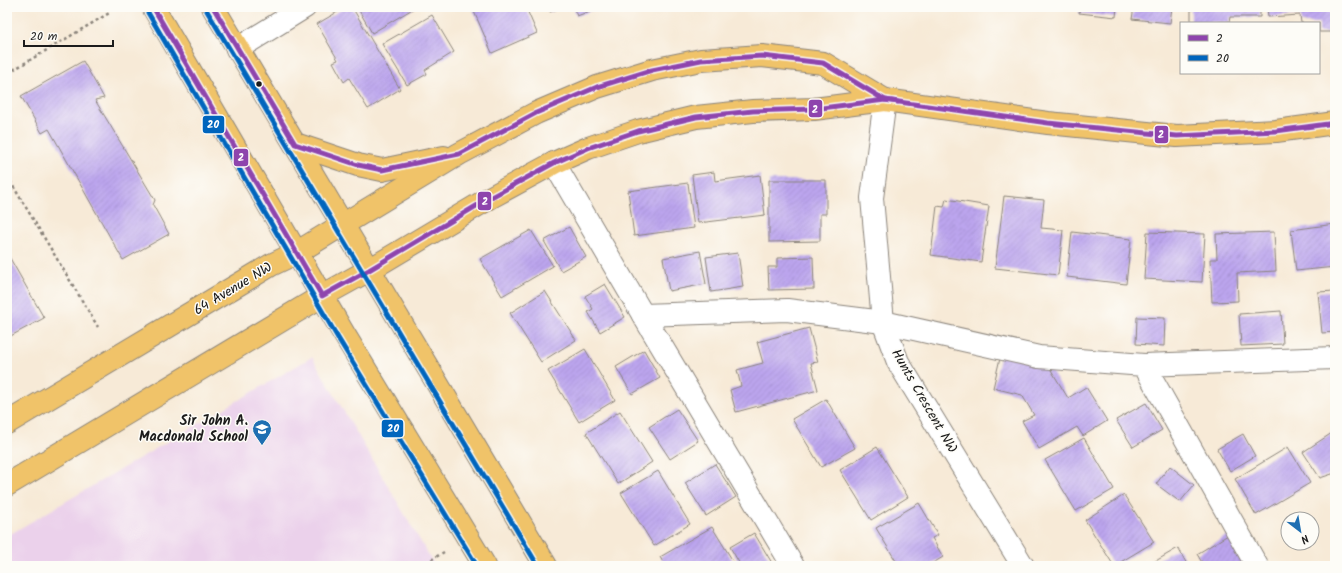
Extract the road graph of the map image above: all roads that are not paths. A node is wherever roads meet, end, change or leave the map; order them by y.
1 (153, 7) edge
2 (213, 7) edge
3 (305, 7) edge
4 (237, 49) junction
5 (885, 100) junction
6 (1335, 123) edge
7 (296, 144) junction
8 (459, 154) junction
9 (554, 163) junction
10 (343, 225) junction
11 (296, 252) junction
12 (369, 270) junction
13 (322, 296) junction
14 (643, 315) junction
15 (883, 322) junction
16 (1335, 358) edge
17 (1144, 365) junction
18 (7, 423) edge
19 (7, 485) edge
20 (485, 566) edge
21 (546, 566) edge
22 (793, 566) edge
23 (1023, 566) edge
24 (1257, 566) edge

1 - 11 main road
2 - 4 main road
3 - 4 street
4 - 7 main road
5 - 6 main road, 64 Avenue NW
5 - 8 main road, 64 Avenue NW
5 - 9 main road, 64 Avenue NW
5 - 15 street, Hunts Crescent NW
7 - 8 main road
7 - 10 main road
8 - 10 main road, 64 Avenue NW
9 - 12 main road, 64 Avenue NW
9 - 14 street
10 - 11 main road, 64 Avenue NW
10 - 12 main road
11 - 13 main road
11 - 18 main road, 64 Avenue NW
12 - 13 main road, 64 Avenue NW
12 - 21 main road
13 - 19 main road, 64 Avenue NW
13 - 20 main road
14 - 15 street
14 - 22 street
15 - 17 street
15 - 23 street, Hunts Crescent NW
16 - 17 street
17 - 24 street

